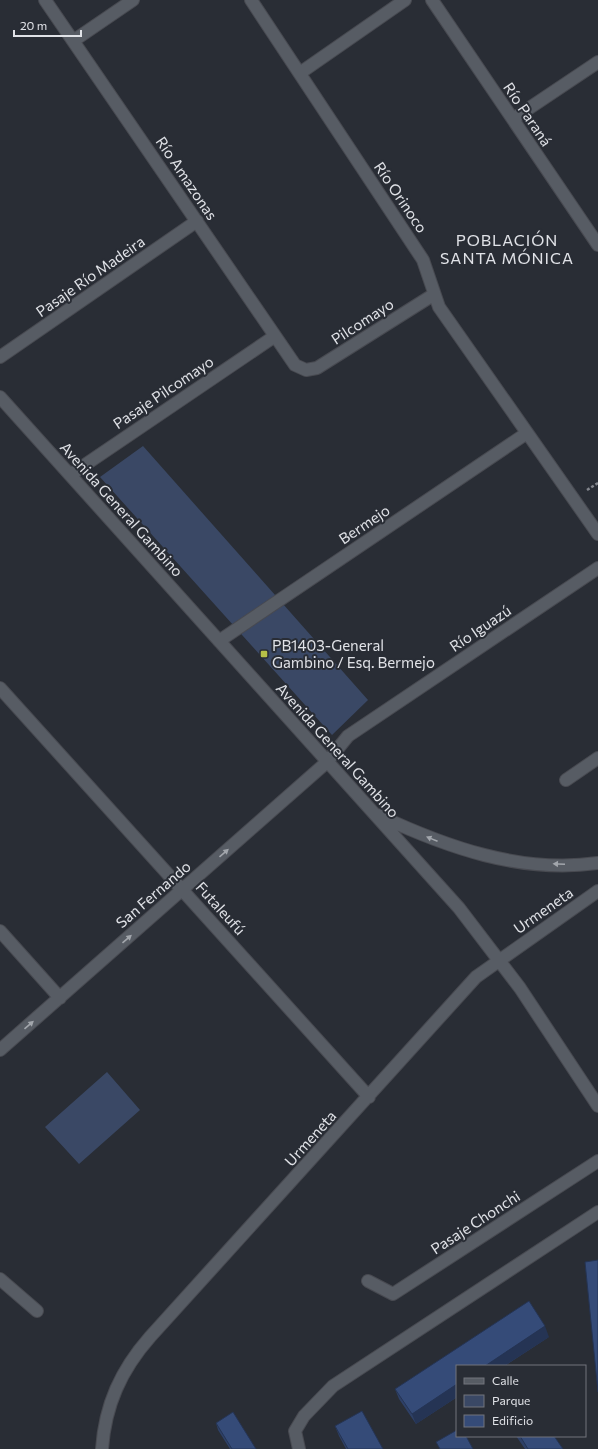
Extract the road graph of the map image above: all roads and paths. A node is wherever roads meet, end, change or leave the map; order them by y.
1 (45, 0) edge
2 (133, 0) edge
3 (251, 0) edge
4 (404, 0) edge
5 (432, 0) edge
6 (73, 41) junction
7 (598, 62) edge
8 (300, 73) junction
9 (513, 119) junction
10 (197, 221) junction
11 (598, 245) edge
12 (433, 295) junction
13 (275, 336) junction
14 (0, 357) edge
15 (306, 370) joint
16 (0, 397) edge
17 (527, 433) junction
18 (70, 475) junction
19 (598, 534) edge
20 (598, 568) edge
21 (219, 641) junction
22 (0, 688) edge
23 (598, 758) edge
24 (327, 762) junction
25 (566, 780) dead end
26 (372, 812) junction
27 (598, 863) edge
28 (182, 890) junction
29 (598, 891) edge
30 (0, 931) edge
31 (500, 960) junction
32 (60, 998) junction
33 (0, 1050) edge
34 (369, 1097) junction
35 (598, 1106) edge
36 (598, 1161) edge
37 (598, 1212) edge
38 (0, 1280) edge
39 (368, 1281) dead end
40 (37, 1311) dead end
41 (102, 1449) edge
42 (299, 1449) edge

1 - 6 street, Río Amazonas
2 - 6 street
3 - 8 street, Río Orinoco
4 - 8 street
5 - 9 street, Río Paraná
6 - 10 street, Río Amazonas
7 - 9 street
8 - 12 street, Río Orinoco
9 - 11 street, Río Paraná
10 - 13 street, Río Amazonas
10 - 14 street, Pasaje Río Madeira
12 - 15 street, Pilcomayo
12 - 17 street, Río Orinoco
13 - 15 street, Río Amazonas
13 - 18 street, Pasaje Pilcomayo
16 - 18 street, Avenida General Gambino
17 - 19 street, Río Orinoco
17 - 21 street, Bermejo
18 - 21 street, Avenida General Gambino
20 - 24 street, Río Iguazú
21 - 24 street, Avenida General Gambino
22 - 28 street, Futaleufú
23 - 25 street
24 - 26 street, Avenida General Gambino
28 -> 24 street, San Fernando
27 -> 26 street
26 - 31 street, Avenida General Gambino
32 -> 28 street, San Fernando
28 - 34 street, Futaleufú
29 - 31 street, Urmeneta
30 - 32 street
31 - 34 street, Urmeneta
31 - 35 street, Avenida General Gambino
33 -> 32 street, San Fernando
34 - 41 street, Urmeneta
36 - 39 street, Pasaje Chonchi
37 - 42 street
38 - 40 street

